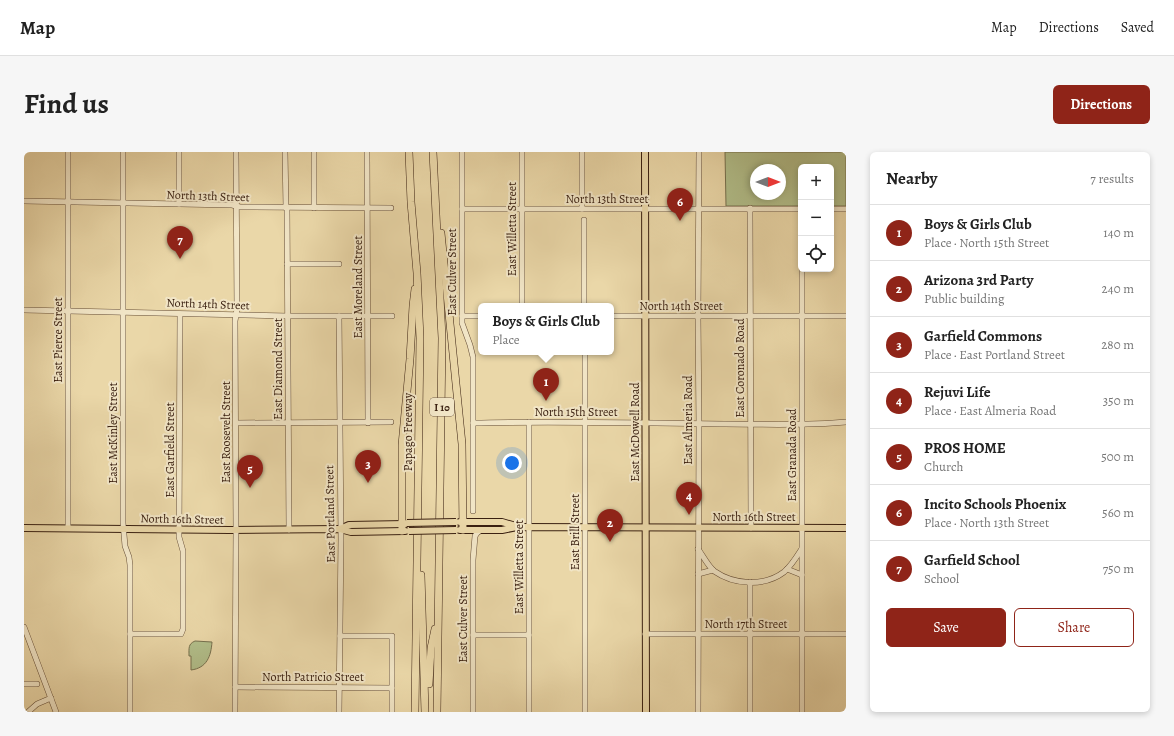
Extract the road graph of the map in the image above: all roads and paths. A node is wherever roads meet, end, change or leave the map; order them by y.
1 (68, 152) edge
2 (123, 152) edge
3 (179, 152) edge
4 (236, 152) edge
5 (285, 152) edge
6 (314, 152) edge
7 (367, 152) edge
8 (410, 152) edge
9 (433, 152) edge
10 (462, 152) edge
11 (522, 152) edge
12 (582, 152) edge
13 (645, 152) edge
14 (699, 152) edge
15 (24, 201) edge
16 (68, 202) junction
17 (435, 202) junction
18 (124, 203) junction
19 (180, 204) junction
20 (236, 206) junction
21 (287, 208) junction
22 (314, 208) junction
23 (367, 208) junction
24 (391, 208) dead end
25 (645, 208) junction
26 (699, 208) junction
27 (750, 208) junction
28 (462, 209) junction
29 (522, 209) junction
30 (582, 209) junction
31 (798, 209) edge
32 (834, 209) edge
33 (846, 209) edge
34 (584, 220) dead end
35 (287, 264) junction
36 (339, 264) dead end
37 (802, 272) edge
38 (417, 273) junction
39 (522, 303) edge
40 (584, 303) edge
41 (24, 310) edge
42 (68, 311) junction
43 (123, 312) junction
44 (180, 314) junction
45 (236, 315) junction
46 (288, 316) junction
47 (339, 316) junction
48 (368, 316) junction
49 (392, 316) dead end
50 (462, 316) junction
51 (478, 316) edge
52 (614, 316) edge
53 (645, 316) junction
54 (698, 316) junction
55 (750, 316) junction
56 (802, 316) junction
57 (846, 316) edge
58 (584, 355) edge
59 (368, 422) junction
60 (391, 422) dead end
61 (529, 422) junction
62 (585, 422) junction
63 (646, 422) junction
64 (846, 422) edge
65 (236, 423) junction
66 (288, 423) junction
67 (339, 423) junction
68 (473, 423) junction
69 (699, 424) junction
70 (750, 424) junction
71 (802, 424) junction
72 (473, 511) dead end
73 (460, 526) junction
74 (517, 526) junction
75 (529, 526) junction
76 (405, 527) junction
77 (585, 527) junction
78 (646, 527) junction
79 (24, 528) edge
80 (68, 528) junction
81 (698, 528) junction
82 (751, 528) junction
83 (802, 528) junction
84 (846, 528) edge
85 (124, 529) junction
86 (340, 529) junction
87 (180, 530) junction
88 (236, 530) junction
89 (289, 530) junction
90 (481, 530) junction
91 (418, 549) junction
92 (698, 549) junction
93 (802, 549) junction
94 (787, 568) junction
95 (713, 570) junction
96 (698, 574) junction
97 (802, 575) junction
98 (750, 582) junction
99 (438, 613) junction
100 (24, 629) edge
101 (130, 634) junction
102 (645, 634) junction
103 (698, 634) junction
104 (750, 634) junction
105 (802, 634) junction
106 (846, 634) edge
107 (473, 635) junction
108 (529, 635) junction
109 (340, 636) junction
110 (24, 684) edge
111 (37, 684) dead end
112 (235, 687) junction
113 (340, 688) junction
114 (392, 688) junction
115 (437, 692) junction
116 (51, 698) junction
117 (416, 700) junction
118 (28, 712) edge
119 (56, 712) edge
120 (130, 712) edge
121 (235, 712) edge
122 (339, 712) edge
123 (392, 712) edge
124 (412, 712) edge
125 (415, 712) edge
126 (425, 712) edge
127 (428, 712) edge
128 (437, 712) edge
129 (440, 712) edge
130 (473, 712) edge
131 (529, 712) edge
132 (585, 712) edge
133 (646, 712) edge
134 (698, 712) edge
135 (750, 712) edge
136 (802, 712) edge

1 - 16 street, East Pierce Street
2 - 18 street, East McKinley Street
3 - 19 street
4 - 20 street, East Roosevelt Street
5 - 21 street, East Diamond Street
6 - 22 street
7 - 23 street, East Moreland Street
8 - 38 highway, Papago Freeway / I 10
9 - 17 highway, I 10
10 - 28 street, East Culver Street
11 - 29 street, East Willetta Street
12 - 30 street
13 - 25 main road, East McDowell Road
14 - 26 street, East Almeria Road
15 - 16 street, North 13th Street
16 - 18 street, North 13th Street
16 - 42 street, East Pierce Street
17 - 73 highway
17 - 99 highway, I 10
18 - 19 street, North 13th Street
18 - 43 street, East McKinley Street
19 - 20 street, North 13th Street
20 - 21 street, North 13th Street
20 - 45 street, East Roosevelt Street
21 - 22 street, North 13th Street
21 - 35 street, East Diamond Street
22 - 23 street, North 13th Street
23 - 24 street, North 13th Street
23 - 48 street, East Moreland Street
25 - 26 street, North 13th Street
25 - 30 street, North 13th Street
25 - 53 main road, East McDowell Road
26 - 27 street, North 13th Street
26 - 54 street, East Almeria Road
27 - 31 street, North 13th Street
27 - 55 street, East Coronado Road
28 - 29 street, North 13th Street
28 - 50 street, East Culver Street
29 - 30 street, North 13th Street
29 - 39 street, East Willetta Street
32 - 33 street
34 - 40 street
35 - 36 street
35 - 46 street, East Diamond Street
37 - 56 street, East Granada Road
38 - 76 highway
38 - 91 highway, Papago Freeway / I 10
41 - 42 street, North 14th Street
42 - 43 street, North 14th Street
42 - 80 street, East Pierce Street
43 - 44 street, North 14th Street
43 - 85 street, East McKinley Street
44 - 45 street, North 14th Street
44 - 87 street, East Garfield Street
45 - 46 street, North 14th Street
45 - 65 street, East Roosevelt Street
46 - 47 street, North 14th Street
46 - 66 street, East Diamond Street
47 - 48 street, North 14th Street
47 - 67 street, East Portland Street
48 - 49 street, North 14th Street
48 - 59 street, East Moreland Street
50 - 51 street
50 - 68 street, East Culver Street
52 - 53 street, North 14th Street
53 - 54 street, North 14th Street
53 - 63 main road, East McDowell Road
54 - 55 street, North 14th Street
54 - 69 street, East Almeria Road
55 - 56 street, North 14th Street
55 - 70 street, East Coronado Road
56 - 57 street, North 14th Street
56 - 71 street, East Granada Road
58 - 62 street, East Brill Street
59 - 60 street
59 - 67 street
61 - 62 street, North 15th Street
61 - 68 street, North 15th Street
61 - 75 street, East Willetta Street
62 - 63 street, North 15th Street
62 - 77 street, East Brill Street
63 - 69 street, North 15th Street
63 - 78 main road, East McDowell Road
64 - 71 street, North 15th Street
65 - 66 street
65 - 88 street, East Roosevelt Street
66 - 67 street
66 - 89 street, East Diamond Street
67 - 86 street, East Portland Street
68 - 72 street, East Culver Street
69 - 70 street, North 15th Street
69 - 81 street, East Almeria Road
70 - 71 street, North 15th Street
70 - 82 street, East Coronado Road
71 - 83 street, East Granada Road
73 - 74 main road, North 16th Street
73 - 76 main road, North 16th Street, bridge
73 - 90 main road, North 16th Street
74 - 75 main road, North 16th Street
74 - 90 main road, North 16th Street
75 - 77 main road, North 16th Street
75 - 108 street, East Willetta Street
76 - 86 main road, North 16th Street
77 - 78 main road, North 16th Street
77 - 132 street, East Brill Street
78 - 81 main road, North 16th Street
78 - 102 main road, East McDowell Road
79 - 80 main road, North 16th Street
80 - 85 main road, North 16th Street
81 - 82 main road, North 16th Street
81 - 92 street, East Almeria Road
82 - 83 main road, North 16th Street
83 - 84 main road, North 16th Street
83 - 93 street, East Granada Road
85 - 87 main road, North 16th Street
85 - 101 street, East McKinley Street
86 - 89 main road, North 16th Street
86 - 109 street, East Portland Street
87 - 88 main road, North 16th Street
87 - 101 street, East Garfield Street
88 - 89 main road, North 16th Street
88 - 112 street, East Roosevelt Street
90 - 107 street, East Culver Street
91 - 117 highway, Papago Freeway / I 10
91 - 126 highway
92 - 95 street
92 - 96 street, East Almeria Road
93 - 94 street
93 - 97 street, East Granada Road
94 - 97 street
94 - 98 street
95 - 96 street
95 - 98 street
96 - 103 street, East Almeria Road
97 - 105 street, East Granada Road
98 - 104 street
99 - 115 highway, I 10
99 - 127 highway
100 - 116 street
101 - 120 street, East McKinley Street
102 - 103 street, North 17th Street
102 - 133 main road, East McDowell Road
103 - 104 street, North 17th Street
103 - 134 street, East Almeria Road
104 - 105 street, North 17th Street
104 - 135 street
105 - 106 street, North 17th Street
105 - 136 street, East Granada Road
107 - 108 street
107 - 130 street, East Culver Street
108 - 131 street, East Willetta Street
109 - 113 street, East Portland Street
109 - 114 street
110 - 111 street
112 - 113 street, North Patricio Street
112 - 121 street, East Roosevelt Street
113 - 114 street, North Patricio Street
113 - 122 street, East Portland Street
114 - 123 street
115 - 128 highway, I 10
115 - 129 highway
116 - 118 street
116 - 119 street
117 - 124 highway
117 - 125 highway, Papago Freeway / I 10

